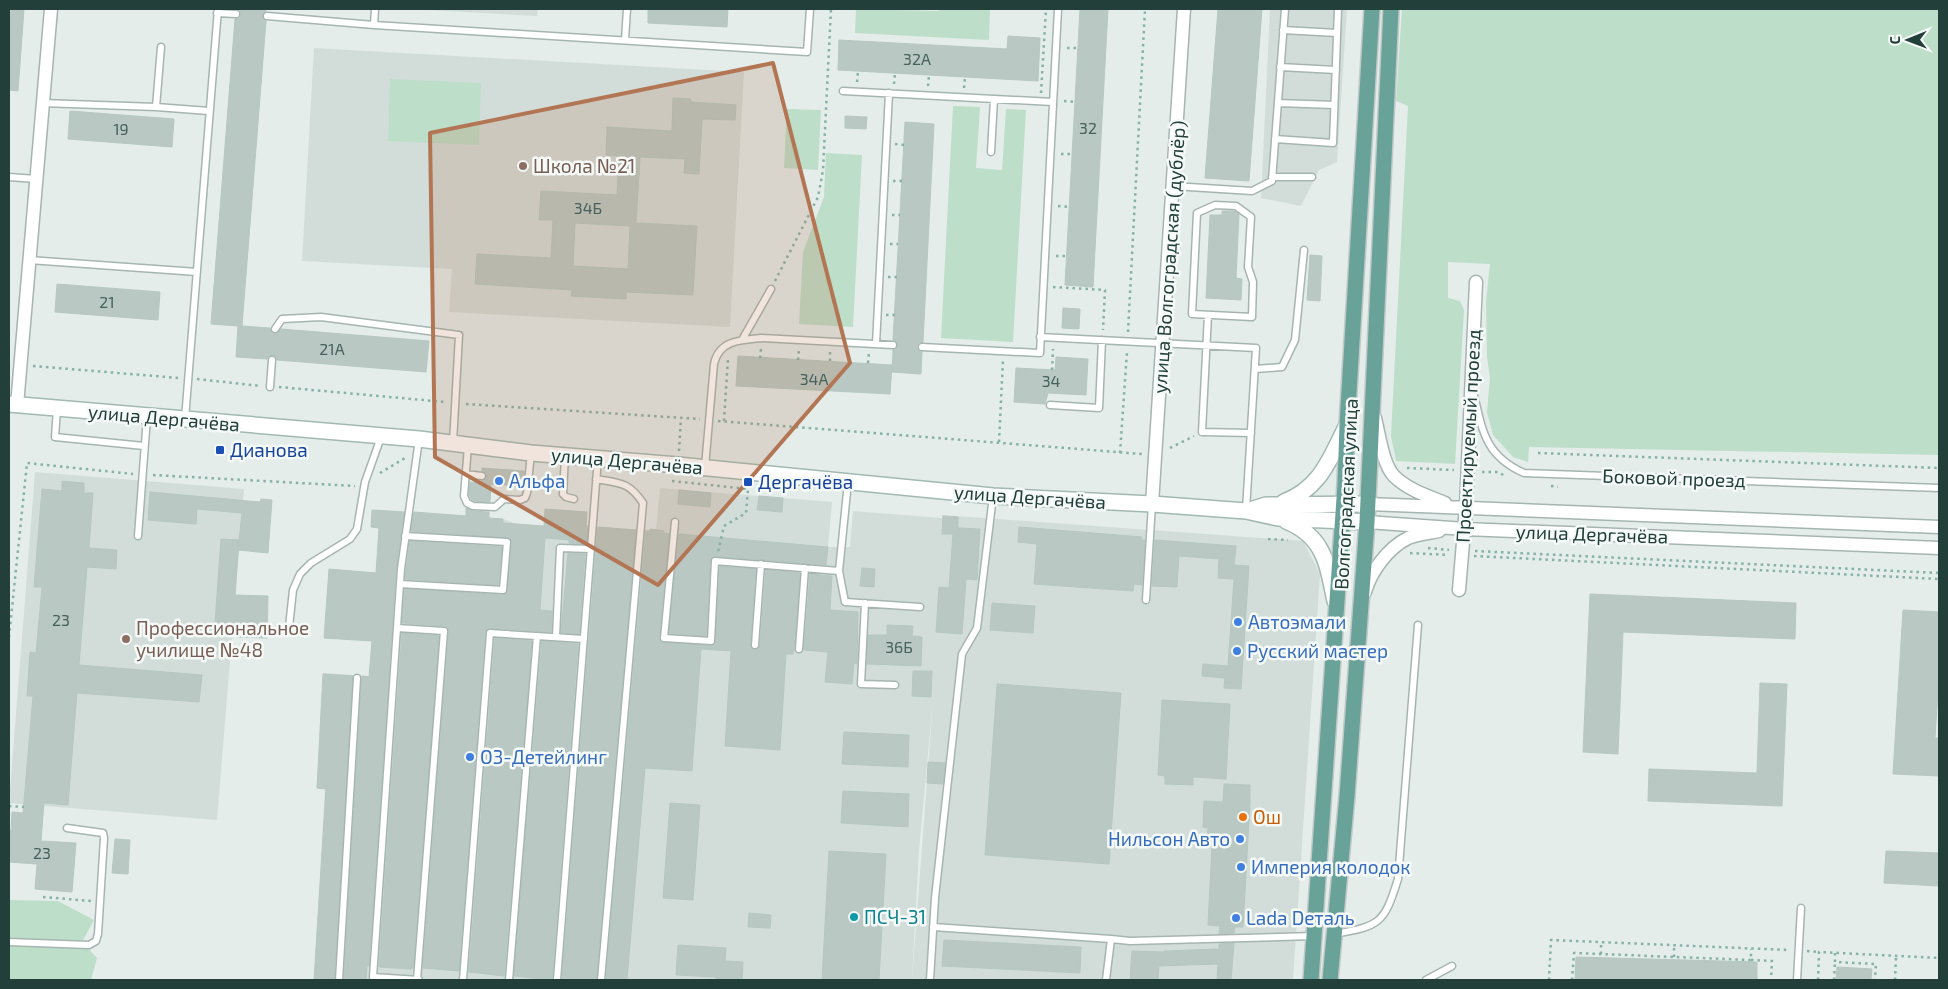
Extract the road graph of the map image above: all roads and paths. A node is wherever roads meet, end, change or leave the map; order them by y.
1 (51, 9) edge
2 (375, 9) edge
3 (627, 9) edge
4 (810, 9) edge
5 (831, 9) edge
6 (1046, 9) edge
7 (1058, 9) edge
8 (1145, 9) edge
9 (1184, 9) edge
10 (1285, 9) edge
11 (1338, 9) edge
12 (1372, 9) edge
13 (1391, 9) edge
14 (218, 11) edge
15 (236, 14) dead end
16 (267, 16) dead end
17 (374, 25) junction
18 (1283, 30) junction
19 (1337, 33) junction
20 (625, 40) junction
21 (161, 46) dead end
22 (1063, 48) dead end
23 (1078, 48) dead end
24 (1280, 66) junction
25 (1336, 70) junction
26 (843, 91) dead end
27 (889, 94) junction
28 (994, 99) junction
29 (1060, 101) dead end
30 (42, 102) junction
31 (1041, 102) junction
32 (1053, 102) junction
33 (1075, 102) dead end
34 (1278, 103) junction
35 (1334, 105) junction
36 (156, 107) junction
37 (209, 111) junction
38 (1275, 139) junction
39 (991, 152) dead end
40 (1057, 154) dead end
41 (1072, 154) dead end
42 (9, 176) edge
43 (1272, 176) junction
44 (1312, 177) dead end
45 (36, 179) junction
46 (1173, 186) junction
47 (1055, 206) dead end
48 (1069, 207) dead end
49 (1304, 250) dead end
50 (1052, 256) dead end
51 (1067, 256) dead end
52 (29, 260) junction
53 (197, 272) junction
54 (1476, 282) dead end
55 (1050, 287) dead end
56 (771, 290) joint
57 (1208, 315) junction
58 (275, 329) dead end
59 (1040, 337) junction
60 (742, 340) junction
61 (1102, 340) junction
62 (1127, 341) junction
63 (1164, 343) junction
64 (729, 344) junction
65 (876, 344) junction
66 (893, 345) dead end
67 (1206, 345) junction
68 (922, 347) dead end
69 (1004, 351) junction
70 (272, 360) dead end
71 (1052, 362) dead end
72 (22, 365) junction
73 (1255, 369) junction
74 (1052, 370) dead end
75 (188, 378) junction
76 (1471, 378) junction
77 (270, 387) junction
78 (455, 403) junction
79 (13, 405) edge
80 (1050, 405) dead end
81 (1372, 405) junction
82 (57, 409) junction
83 (147, 417) junction
84 (681, 418) junction
85 (185, 420) junction
86 (709, 420) junction
87 (724, 421) junction
88 (1347, 425) junction
89 (1202, 432) junction
90 (1251, 433) junction
91 (381, 436) junction
92 (419, 440) junction
93 (452, 443) junction
94 (999, 443) junction
95 (468, 445) junction
96 (144, 446) junction
97 (678, 451) dead end
98 (1120, 452) junction
99 (531, 453) junction
100 (1538, 453) dead end
101 (565, 455) junction
102 (1156, 455) junction
103 (598, 458) junction
104 (705, 468) junction
105 (1939, 468) edge
106 (466, 474) junction
107 (482, 476) dead end
108 (596, 479) junction
109 (848, 482) junction
110 (1939, 488) edge
111 (993, 496) junction
112 (574, 499) dead end
113 (1152, 504) junction
114 (1344, 504) junction
115 (1368, 504) junction
116 (1452, 506) junction
117 (1466, 507) junction
118 (1246, 511) junction
119 (1278, 511) junction
120 (1342, 521) junction
121 (674, 522) dead end
122 (1367, 522) junction
123 (1939, 527) edge
124 (1459, 528) junction
125 (138, 536) dead end
126 (406, 536) junction
127 (1427, 548) dead end
128 (1939, 548) edge
129 (591, 549) junction
130 (1410, 553) dead end
131 (1463, 553) junction
132 (761, 564) junction
133 (805, 568) junction
134 (839, 571) junction
135 (1939, 573) edge
136 (1939, 579) edge
137 (400, 584) junction
138 (1459, 590) dead end
139 (1146, 600) dead end
140 (865, 603) junction
141 (920, 607) dead end
142 (1337, 607) junction
143 (1359, 614) junction
144 (1418, 625) dead end
145 (289, 627) dead end
146 (397, 628) junction
147 (537, 636) junction
148 (556, 637) junction
149 (584, 639) junction
150 (755, 645) dead end
151 (799, 649) dead end
152 (357, 678) dead end
153 (895, 685) dead end
154 (9, 806) edge
155 (24, 808) dead end
156 (66, 828) dead end
157 (43, 898) dead end
158 (100, 902) junction
159 (1802, 908) dead end
160 (933, 927) junction
161 (1333, 934) junction
162 (1314, 936) junction
163 (1111, 940) junction
164 (9, 942) edge
165 (1602, 942) junction
166 (1674, 945) junction
167 (1751, 949) junction
168 (1799, 951) junction
169 (1819, 952) junction
170 (1835, 952) junction
171 (1601, 954) junction
172 (1896, 956) junction
173 (1674, 957) junction
174 (1939, 958) edge
175 (1751, 960) junction
176 (1835, 962) junction
177 (1452, 966) dead end
178 (339, 980) edge
179 (418, 980) edge
180 (463, 980) edge
181 (509, 980) edge
182 (557, 980) edge
183 (601, 980) edge
184 (930, 980) edge
185 (1106, 980) edge
186 (1311, 980) edge
187 (1330, 980) edge
188 (1426, 980) edge
189 (1549, 980) edge
190 (1572, 980) edge
191 (1771, 980) edge
192 (1797, 980) edge
193 (1818, 980) edge
194 (1834, 980) edge
195 (1875, 980) edge
196 (1895, 980) edge

1 - 30 street
2 - 17 lane
3 - 20 lane
4 - 20 lane
5 - 56 path
6 - 31 path
7 - 32 lane
8 - 62 path
9 - 46 street, улица Волгоградская (дублёр)
10 - 18 lane
11 - 19 lane
12 - 88 main road, Волгоградская улица
13 - 81 main road, Волгоградская улица
14 - 15 lane
14 - 37 lane
16 - 17 lane
17 - 20 lane
18 - 19 lane
18 - 24 lane
19 - 25 lane
21 - 36 lane
22 - 23 path
24 - 25 lane
24 - 34 lane
25 - 35 lane
26 - 27 lane
27 - 28 lane
27 - 65 lane
28 - 31 lane
28 - 39 lane
29 - 33 path
30 - 36 lane
30 - 45 street
31 - 32 lane
32 - 59 lane
34 - 35 lane
34 - 38 lane
35 - 38 lane
36 - 37 lane
37 - 53 lane
38 - 43 lane
40 - 41 path
42 - 45 lane
43 - 44 lane
43 - 46 lane
45 - 52 street
46 - 63 street, улица Волгоградская (дублёр)
47 - 48 path
49 - 73 lane
50 - 51 path
52 - 53 lane
52 - 72 street
53 - 75 lane
54 - 76 street, Проектируемый проезд
55 - 61 path
56 - 60 lane
57 - 57 lane
57 - 67 lane
58 - 78 lane
59 - 61 lane
59 - 69 lane
60 - 64 lane
60 - 65 lane
61 - 62 lane
61 - 80 lane
62 - 63 lane
62 - 98 path
63 - 67 lane
63 - 102 street, улица Волгоградская (дублёр)
64 - 86 lane
64 - 87 path
65 - 66 lane
67 - 73 lane
67 - 89 lane
68 - 69 lane
69 - 94 path
70 - 77 lane
71 - 74 path
72 - 75 path
72 - 79 street
73 - 90 lane
75 - 77 path
75 - 85 lane
76 - 110 lane, Боковой проезд
76 - 117 street, Проектируемый проезд
77 - 78 path
78 - 84 path
78 - 93 lane
79 - 82 street, улица Дергачёва
81 - 115 main road, Волгоградская улица
81 - 116 street
82 - 83 street, улица Дергачёва
82 - 96 lane
83 - 85 street, улица Дергачёва
83 - 96 lane
84 - 86 path
84 - 97 path
85 - 91 street, улица Дергачёва
86 - 87 path
86 - 104 lane
87 - 94 path
88 - 114 main road, Волгоградская улица
88 - 119 street
89 - 90 lane
89 - 102 path
90 - 118 lane
91 - 92 street, улица Дергачёва
91 - 145 lane
92 - 93 street, улица Дергачёва
92 - 126 lane
93 - 95 street, улица Дергачёва
94 - 98 path
95 - 99 street, улица Дергачёва
95 - 106 lane
96 - 125 lane
98 - 102 path
99 - 101 street, улица Дергачёва
99 - 106 lane
100 - 105 path
101 - 103 street, улица Дергачёва
101 - 112 lane
102 - 113 street, улица Волгоградская (дублёр)
103 - 104 street, улица Дергачёва
103 - 108 lane
104 - 109 street, улица Дергачёва
106 - 107 lane
108 - 129 lane
108 - 183 lane
109 - 111 street, улица Дергачёва
109 - 134 lane
111 - 113 street, улица Дергачёва
111 - 160 lane
113 - 118 street, улица Дергачёва
113 - 139 lane
114 - 115 street, улица Дергачёва
114 - 119 street, улица Дергачёва
114 - 120 main road, Волгоградская улица
115 - 116 street, улица Дергачёва
115 - 122 main road, Волгоградская улица
116 - 117 street, улица Дергачёва
117 - 123 street, улица Дергачёва
117 - 124 street, Проектируемый проезд
118 - 119 street, улица Дергачёва
119 - 120 street, улица Дергачёва
119 - 142 street
120 - 122 street, улица Дергачёва
120 - 142 main road, Волгоградская улица
121 - 132 lane
122 - 124 street, улица Дергачёва
122 - 143 main road, Волгоградская улица
124 - 128 street, улица Дергачёва
124 - 131 street, Проектируемый проезд
124 - 143 street
126 - 137 lane
126 - 137 lane
127 - 131 path
129 - 148 lane
129 - 149 lane
130 - 131 path
131 - 135 path
131 - 136 path
131 - 138 street, Проектируемый проезд
132 - 133 lane
132 - 150 lane
133 - 134 lane
133 - 151 lane
134 - 140 lane
137 - 146 lane
140 - 141 lane
140 - 153 lane
142 - 162 main road, Волгоградская улица
143 - 161 main road, Волгоградская улица
144 - 161 lane
146 - 179 lane
146 - 179 lane
147 - 148 lane
147 - 180 lane
147 - 181 lane
148 - 149 lane
149 - 182 lane
152 - 178 lane
154 - 155 path
156 - 158 lane
157 - 158 path
158 - 164 lane
159 - 168 lane
160 - 163 lane
160 - 184 lane
161 - 187 main road, Волгоградская улица
162 - 163 lane
162 - 186 main road, Волгоградская улица
163 - 185 lane
165 - 166 path
165 - 171 path
165 - 189 path
166 - 167 path
166 - 173 path
167 - 168 path
167 - 175 path
168 - 169 path
168 - 192 lane
169 - 170 path
169 - 193 path
170 - 172 path
170 - 176 path
171 - 173 path
171 - 190 path
172 - 174 path
172 - 196 path
173 - 175 path
175 - 191 path
176 - 194 path
176 - 195 path
177 - 188 lane

